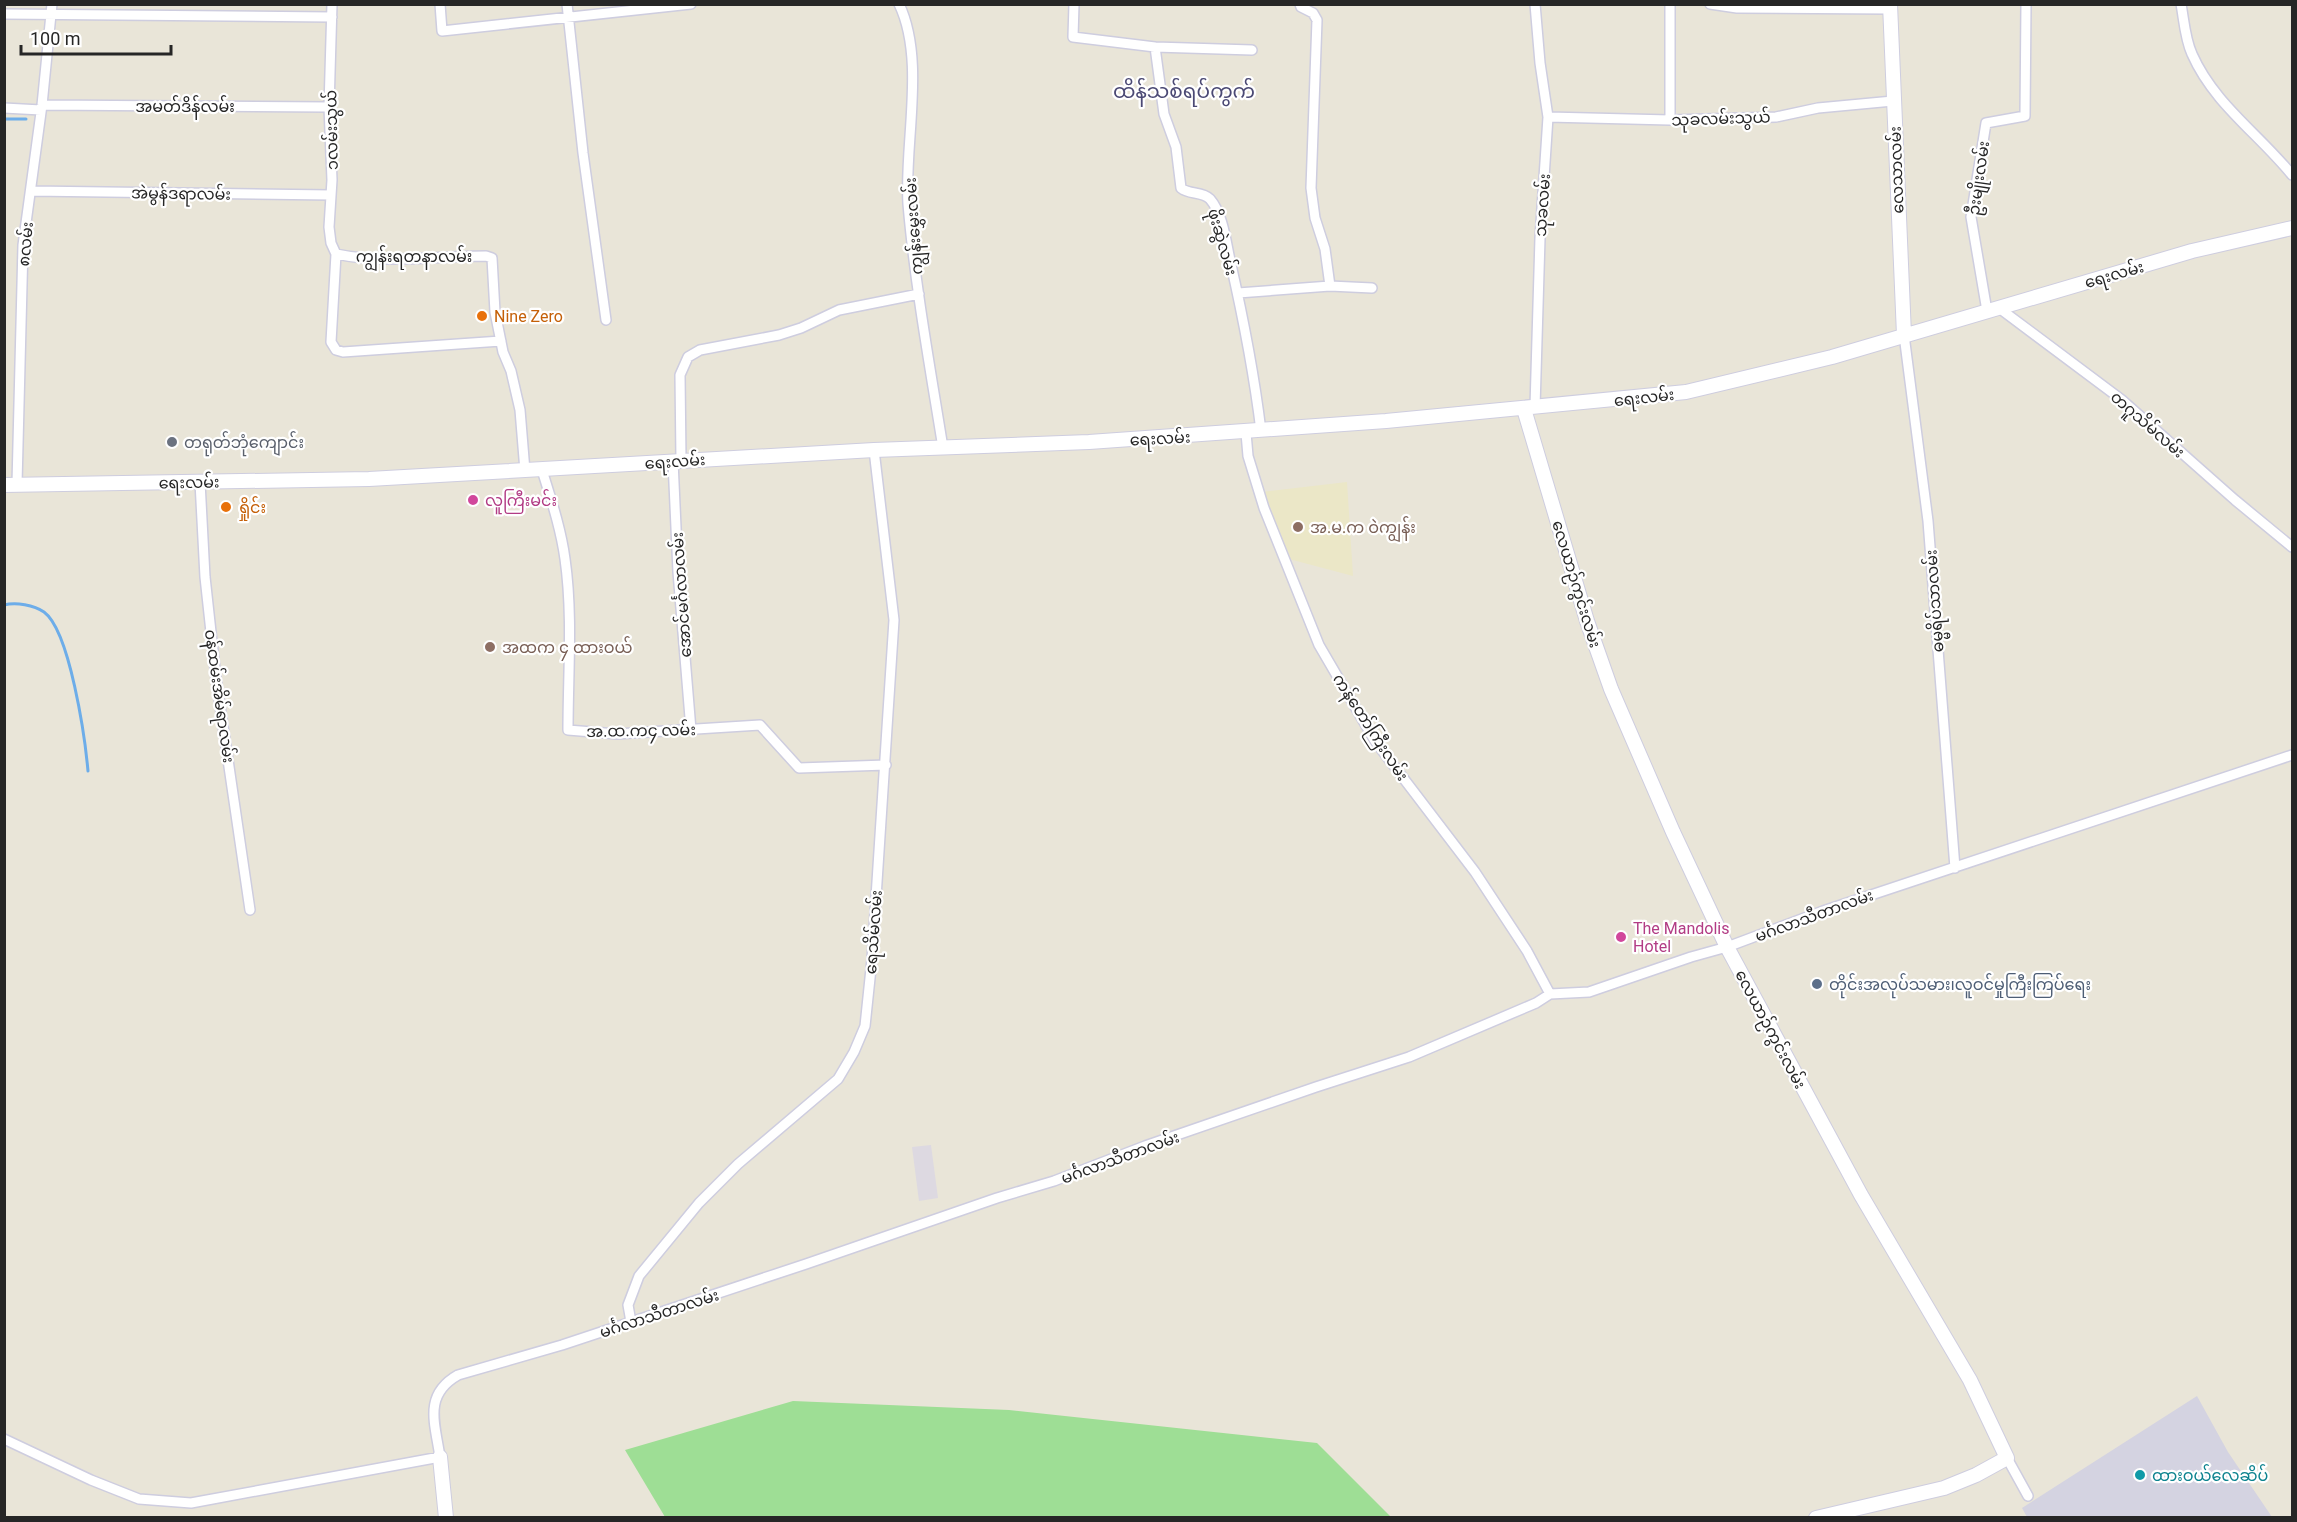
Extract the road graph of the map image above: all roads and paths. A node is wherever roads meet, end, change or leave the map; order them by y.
1 (332, 4) edge
2 (440, 4) edge
3 (567, 4) edge
4 (691, 4) edge
5 (899, 4) edge
6 (1074, 4) edge
7 (1300, 4) edge
8 (1535, 4) edge
9 (1670, 4) edge
10 (1710, 4) edge
11 (2026, 4) edge
12 (2181, 4) edge
13 (1890, 7) edge
14 (52, 9) edge
15 (4, 14) edge
16 (333, 17) junction
17 (568, 17) junction
18 (1155, 47) junction
19 (1252, 51) dead end
20 (1893, 100) junction
21 (329, 106) junction
22 (4, 108) edge
23 (42, 108) junction
24 (1548, 117) junction
25 (1670, 120) junction
26 (2292, 175) edge
27 (31, 191) junction
28 (331, 195) junction
29 (2292, 228) edge
30 (336, 254) junction
31 (1330, 286) junction
32 (1372, 288) dead end
33 (1238, 293) junction
34 (919, 294) junction
35 (1993, 309) junction
36 (606, 320) dead end
37 (1904, 335) junction
38 (501, 341) junction
39 (1530, 408) junction
40 (1261, 431) junction
41 (1246, 433) junction
42 (943, 448) junction
43 (874, 450) junction
44 (677, 461) junction
45 (542, 470) junction
46 (525, 471) junction
47 (200, 482) junction
48 (11, 484) edge
49 (2292, 548) edge
50 (691, 730) junction
51 (2292, 755) edge
52 (886, 765) junction
53 (1955, 868) junction
54 (250, 910) dead end
55 (1727, 947) junction
56 (1550, 994) junction
57 (631, 1322) junction
58 (4, 1439) edge
59 (440, 1456) junction
60 (2007, 1458) junction
61 (2028, 1496) dead end
62 (446, 1518) edge
63 (1816, 1518) edge

1 - 16 street, ၁လမ်းသွယ်
2 - 17 street
3 - 17 street
4 - 17 street
5 - 34 street, ကျွန်းမွှေးလမ်း
6 - 18 street
7 - 31 street
8 - 24 street, သုခလမ်း
9 - 25 street
10 - 13 street
11 - 35 street, ဦးမျိုးလမ်း
12 - 26 street
13 - 20 street, လေသာလမ်း
14 - 15 street
14 - 16 street
14 - 23 street, ၈လမ်း
16 - 21 street, ၁လမ်းသွယ်
17 - 36 street
18 - 19 street
18 - 33 street, ဖိုးဆွဲလမ်း
20 - 25 street, သုခလမ်းသွယ်
20 - 37 street, လေသာလမ်း
21 - 23 street, အမတ်ဒိန်လမ်း
21 - 28 street, ၁လမ်းသွယ်
22 - 23 street
23 - 27 street, ၈လမ်း
24 - 25 street, သုခလမ်းသွယ်
24 - 39 street, သုခလမ်း
27 - 28 street, အဲမွန်ဒရာလမ်း
27 - 48 street, ၈လမ်း
28 - 30 street, ၁လမ်းသွယ်
29 - 35 street, ရေးလမ်း
30 - 38 street, ကျွန်းရတနာလမ်း
30 - 38 street, ၁လမ်းသွယ်
31 - 32 street
31 - 33 street
33 - 40 street, ဖိုးဆွဲလမ်း
34 - 42 street, ကျွန်းမွှေးလမ်း
34 - 44 street, အောင်မင်္ဂလာလမ်း
35 - 37 street, ရေးလမ်း
35 - 49 street, တဂူသိမ်လမ်း
37 - 39 street, ရေးလမ်း
37 - 53 street, ဓမ္မရိပ်သာလမ်း
38 - 46 street, ကျွန်းရတနာလမ်း
39 - 40 street, ရေးလမ်း
39 - 55 street, လေယာဉ်ကွင်းလမ်း
40 - 41 street, ရေးလမ်း
41 - 42 street, ရေးလမ်း
41 - 56 street, ကန်တော်ကြီးလမ်း
42 - 43 street, ရေးလမ်း
43 - 44 street, ရေးလမ်း
43 - 52 street, ရေသိမ်လမ်း
44 - 45 street, ရေးလမ်း
44 - 50 street, အောင်မင်္ဂလာလမ်း
45 - 46 street, ရေးလမ်း
45 - 50 street, အ.ထ.က၄ လမ်း
46 - 47 street, ရေးလမ်း
47 - 48 street, ရေးလမ်း
47 - 54 street, ၀န်ထမ်းအိမ်ရာလမ်း
50 - 52 street, အ.ထ.က၄ လမ်း
51 - 53 street, မင်္ဂလာသီတာလမ်း
52 - 57 street, ရေသိမ်လမ်း
53 - 55 street, မင်္ဂလာသီတာလမ်း
55 - 56 street, မင်္ဂလာသီတာလမ်း
55 - 60 street, လေယာဉ်ကွင်းလမ်း
56 - 57 street, မင်္ဂလာသီတာလမ်း
57 - 59 street, မင်္ဂလာသီတာလမ်း
58 - 59 street
59 - 62 street
60 - 61 street, လေယာဉ်ကွင်းလမ်း
60 - 63 street

